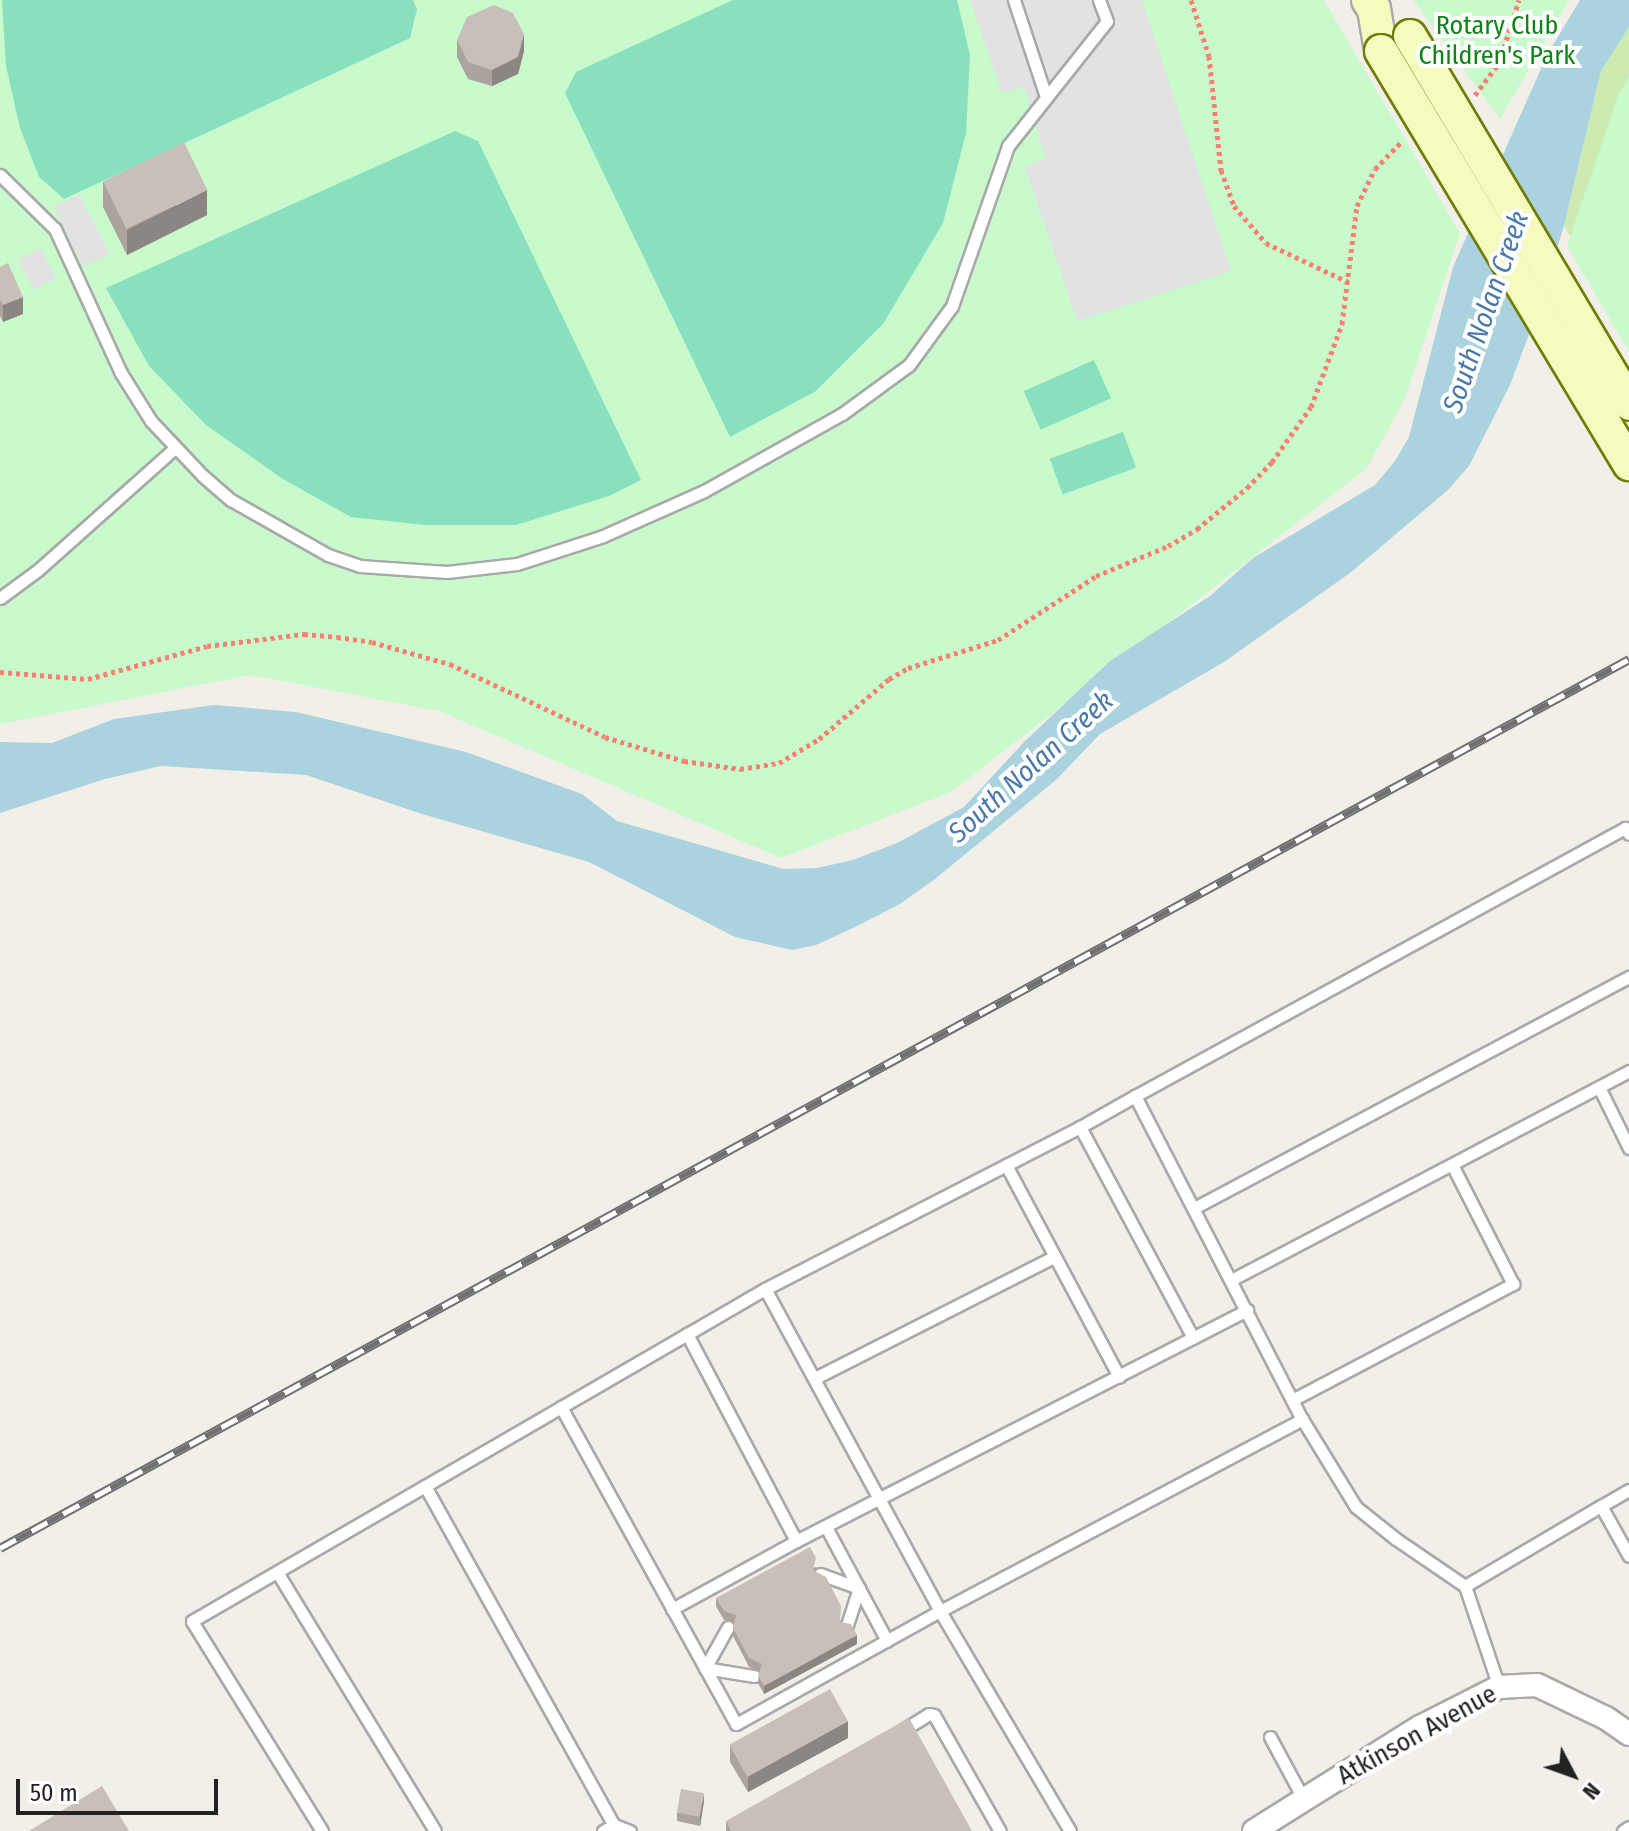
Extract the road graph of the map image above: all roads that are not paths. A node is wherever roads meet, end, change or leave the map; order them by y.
1 (1014, 0) edge
2 (1099, 0) edge
3 (1371, 5) edge
4 (1046, 97) junction
5 (0, 175) edge
6 (1629, 404) edge
7 (175, 448) junction
8 (1629, 464) edge
9 (0, 598) edge
10 (1629, 834) edge
11 (1629, 977) edge
12 (1629, 1071) edge
13 (1599, 1087) junction
14 (1135, 1096) junction
15 (1080, 1127) junction
16 (1629, 1148) edge
17 (1006, 1165) junction
18 (1452, 1165) junction
19 (1194, 1208) junction
20 (1054, 1257) junction
21 (1231, 1280) junction
22 (765, 1289) junction
23 (1247, 1310) junction
24 (687, 1334) junction
25 (1193, 1338) junction
26 (1119, 1377) junction
27 (815, 1378) junction
28 (1292, 1400) junction
29 (561, 1407) junction
30 (1302, 1419) junction
31 (425, 1486) junction
32 (1629, 1490) edge
33 (881, 1499) junction
34 (1601, 1506) junction
35 (826, 1527) junction
36 (796, 1541) junction
37 (1629, 1556) edge
38 (277, 1572) junction
39 (820, 1574) edge
40 (1465, 1586) junction
41 (859, 1588) junction
42 (672, 1609) junction
43 (940, 1611) junction
44 (847, 1625) edge
45 (728, 1627) dead end
46 (887, 1641) junction
47 (705, 1668) junction
48 (754, 1676) dead end
49 (1499, 1687) junction
50 (1629, 1734) edge
51 (890, 1737) edge
52 (1270, 1737) dead end
53 (1304, 1800) junction
54 (614, 1825) junction
55 (1629, 1827) edge
56 (322, 1831) edge
57 (435, 1831) edge
58 (603, 1831) edge
59 (630, 1831) edge
60 (1000, 1831) edge
61 (1070, 1831) edge
62 (1254, 1831) edge
63 (1623, 1831) edge

1 - 4 lane
2 - 4 lane
3 - 6 main road, bridge
3 - 8 main road, bridge
4 - 7 lane
5 - 7 lane
7 - 9 lane
10 - 14 lane
11 - 19 lane
12 - 13 lane
13 - 16 lane
13 - 18 lane
14 - 15 lane
14 - 19 lane
15 - 17 lane
15 - 25 lane
17 - 20 lane
17 - 22 lane
18 - 21 lane
18 - 28 lane
19 - 21 lane
20 - 26 lane
20 - 27 lane
21 - 23 lane
22 - 24 lane
22 - 27 lane
23 - 25 lane
23 - 28 lane
24 - 29 lane
24 - 36 lane
25 - 26 lane
26 - 33 lane
27 - 33 lane
28 - 30 lane
29 - 31 lane
29 - 42 lane
30 - 40 lane
30 - 43 lane
31 - 38 lane
31 - 54 lane
32 - 34 lane
33 - 35 lane
33 - 43 lane
34 - 37 lane
34 - 40 lane
35 - 36 lane
35 - 41 lane
36 - 42 lane
38 - 56 lane
38 - 57 lane
39 - 41 lane
40 - 49 lane
41 - 44 lane
41 - 46 lane
42 - 47 lane
43 - 46 lane
43 - 61 lane
45 - 47 lane
46 - 47 lane
47 - 48 lane
49 - 50 street, Atkinson Avenue
49 - 53 street, Atkinson Avenue
51 - 60 lane
52 - 53 lane
53 - 62 street, Atkinson Avenue
54 - 58 lane
54 - 59 lane
55 - 63 lane

